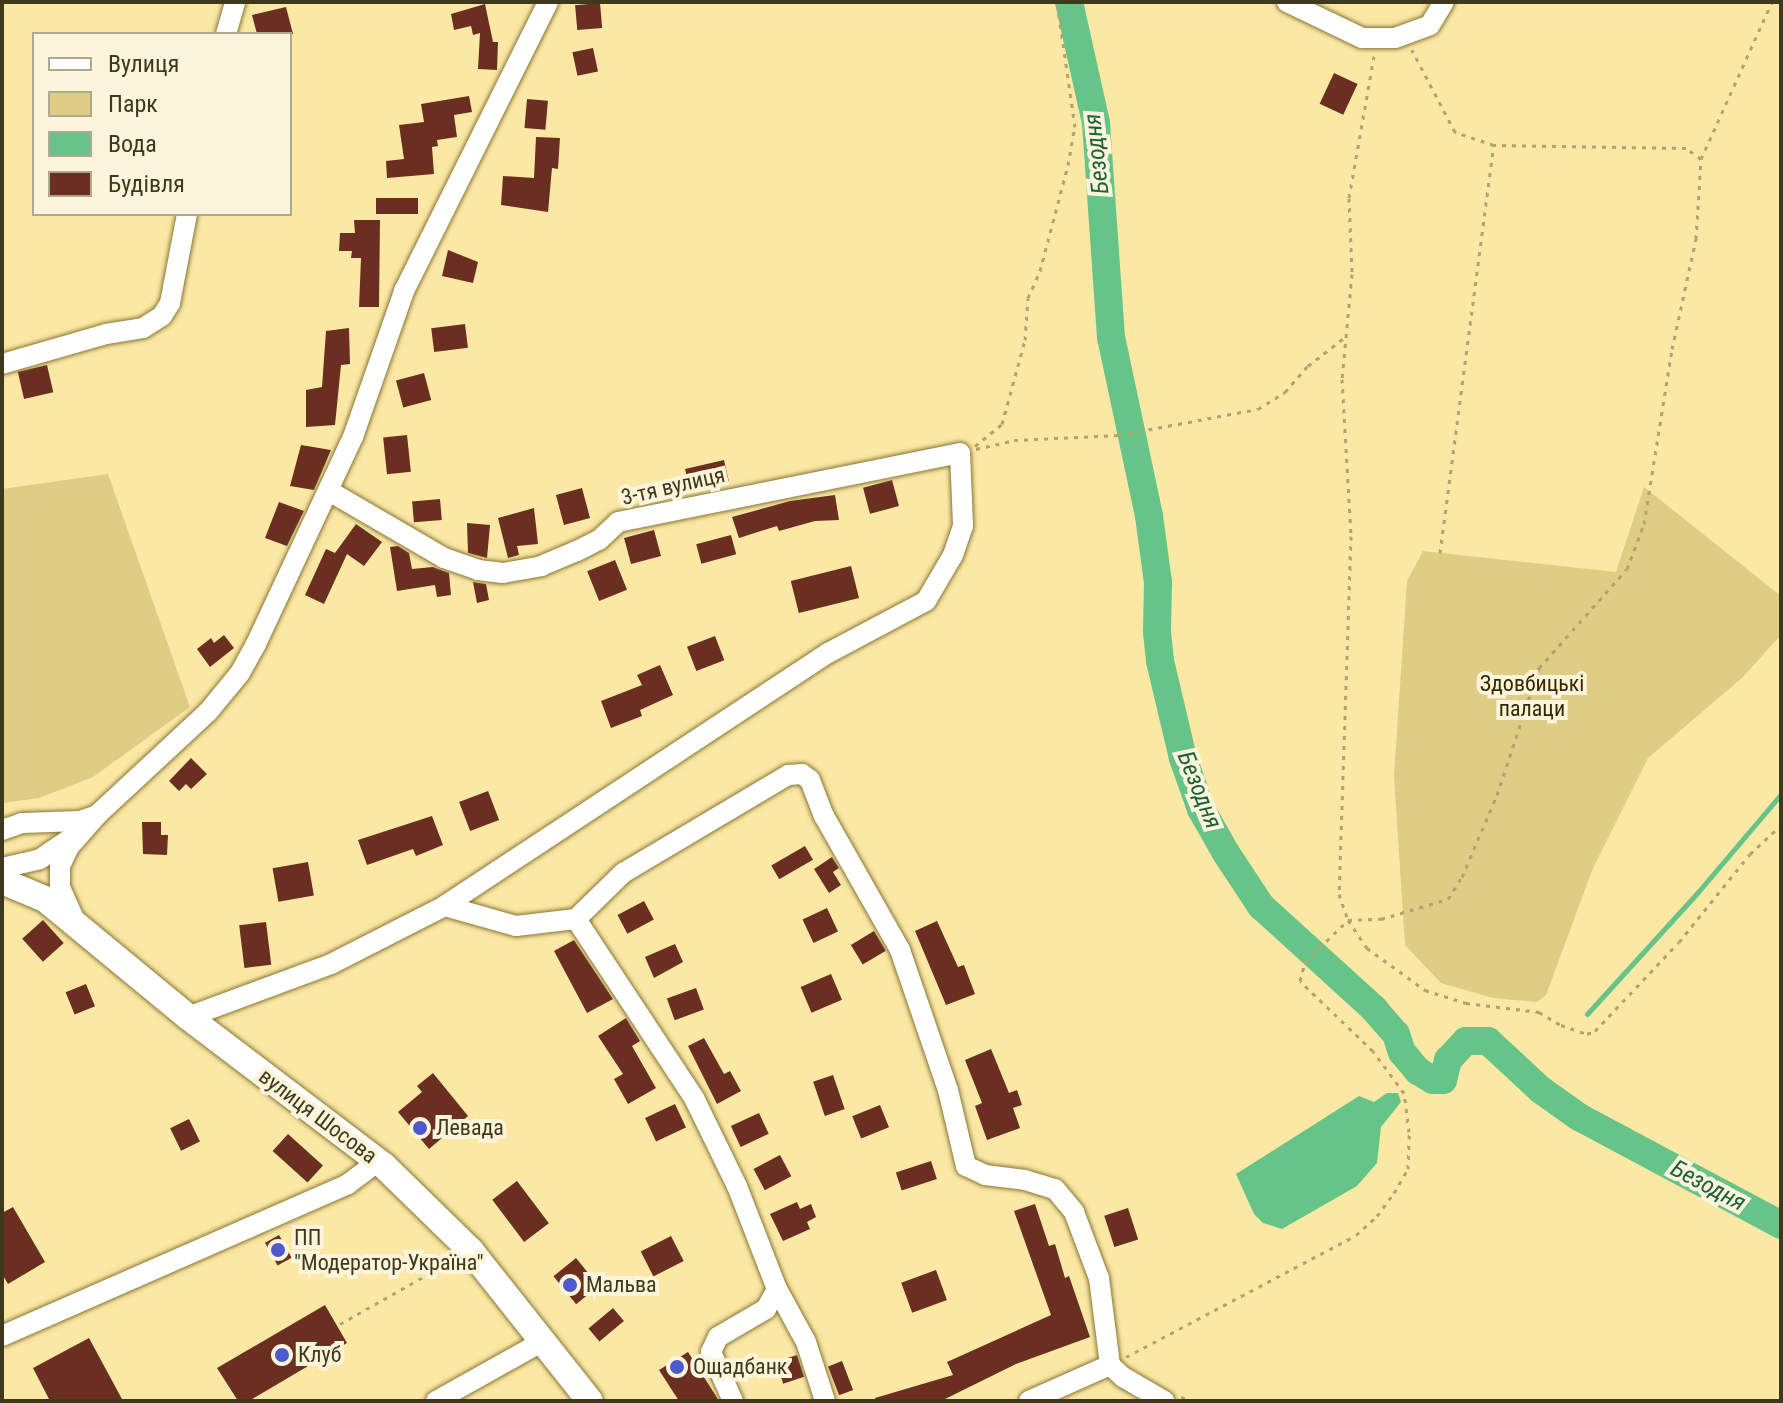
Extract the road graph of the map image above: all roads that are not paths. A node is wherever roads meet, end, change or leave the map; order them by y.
1 (235, 2) edge
2 (548, 2) edge
3 (1287, 2) edge
4 (1444, 2) edge
5 (227, 32) edge
6 (187, 216) edge
7 (2, 364) edge
8 (329, 491) junction
9 (97, 815) junction
10 (2, 830) edge
11 (82, 831) junction
12 (2, 868) edge
13 (2, 881) edge
14 (445, 906) junction
15 (576, 919) junction
16 (75, 921) junction
17 (188, 1017) junction
18 (378, 1161) junction
19 (777, 1289) junction
20 (2, 1336) edge
21 (545, 1340) junction
22 (1110, 1365) junction
23 (436, 1401) edge
24 (590, 1401) edge
25 (733, 1401) edge
26 (825, 1401) edge
27 (1029, 1401) edge
28 (1164, 1401) edge

1 - 5 street
2 - 8 street
3 - 4 street
6 - 7 street
8 - 9 street
8 - 14 street, 3-тя вулиця
9 - 10 street
9 - 11 street
11 - 12 street
11 - 16 street
13 - 16 main road, вулиця Шосова
14 - 15 street
14 - 17 street
15 - 19 street
15 - 22 street
16 - 17 main road, вулиця Шосова
17 - 18 main road, вулиця Шосова
18 - 20 street
18 - 21 main road, вулиця Шосова
19 - 25 street
19 - 26 street
21 - 23 street
21 - 24 main road, вулиця Шосова
22 - 27 street
22 - 28 street

